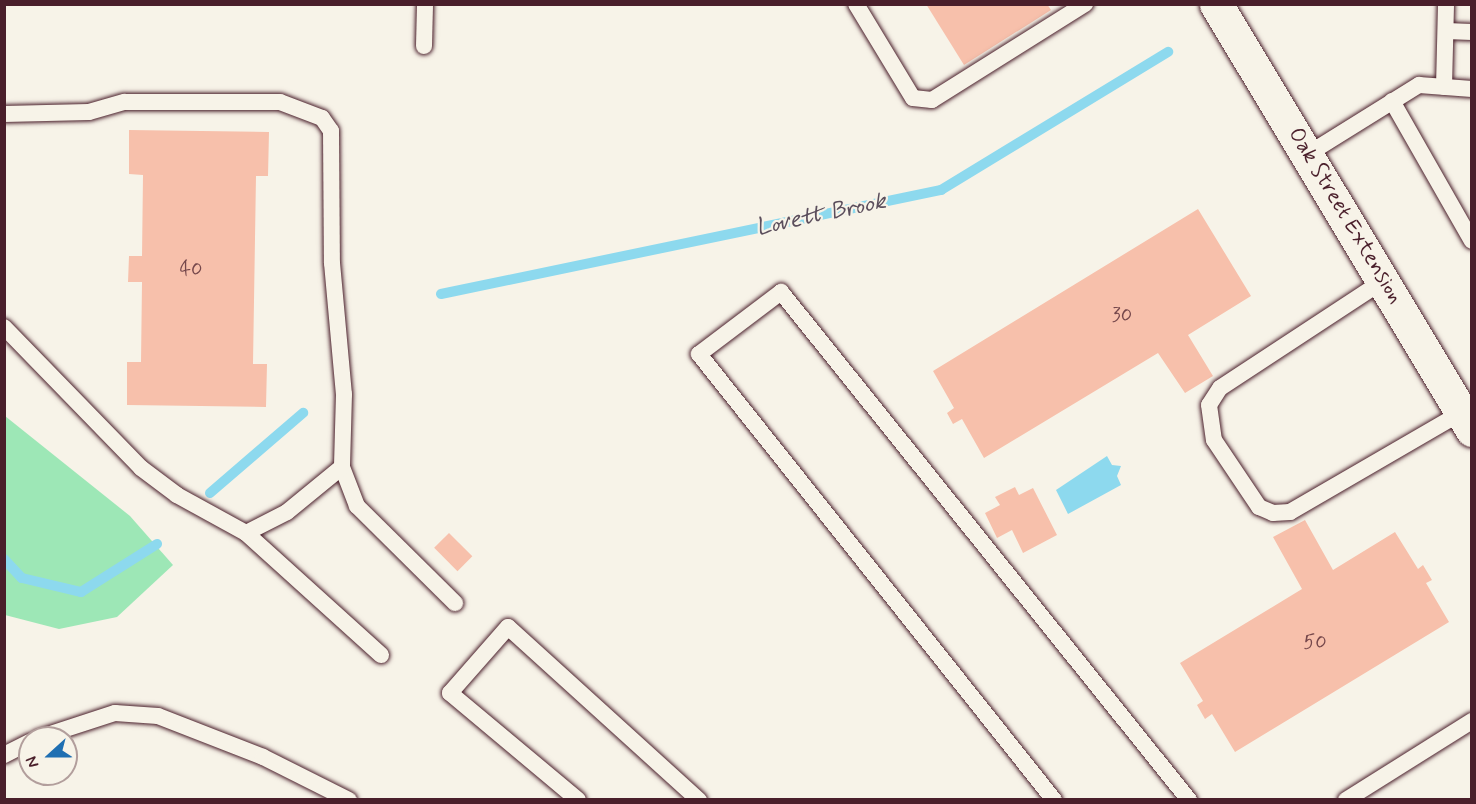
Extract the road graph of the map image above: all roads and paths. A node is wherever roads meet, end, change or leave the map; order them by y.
1 (425, 4) edge
2 (856, 4) edge
3 (1216, 4) edge
4 (1446, 4) edge
5 (1082, 5) edge
6 (1446, 31) junction
7 (1472, 32) edge
8 (424, 46) dead end
9 (1444, 87) junction
10 (1472, 89) edge
11 (1392, 101) junction
12 (4, 114) edge
13 (1308, 154) junction
14 (1472, 241) edge
15 (1383, 281) junction
16 (4, 327) edge
17 (1466, 421) edge
18 (342, 466) junction
19 (246, 533) junction
20 (455, 603) dead end
21 (381, 655) dead end
22 (1472, 720) edge
23 (75, 726) edge
24 (18, 748) edge
25 (4, 755) edge
26 (349, 800) edge
27 (578, 800) edge
28 (699, 800) edge
29 (1054, 800) edge
30 (1189, 800) edge
31 (1346, 800) edge

1 - 8 lane
2 - 5 lane
3 - 13 main road, Oak Street Extension
4 - 6 lane
6 - 7 lane
6 - 9 lane
9 - 10 lane
9 - 11 lane
11 - 13 lane
11 - 14 lane
12 - 18 lane
13 - 15 main road, Oak Street Extension
15 - 17 main road, Oak Street Extension
15 - 17 lane
16 - 19 lane
18 - 19 lane
18 - 20 lane
19 - 21 lane
22 - 31 lane
23 - 26 lane
24 - 25 lane
27 - 28 lane
29 - 30 lane

